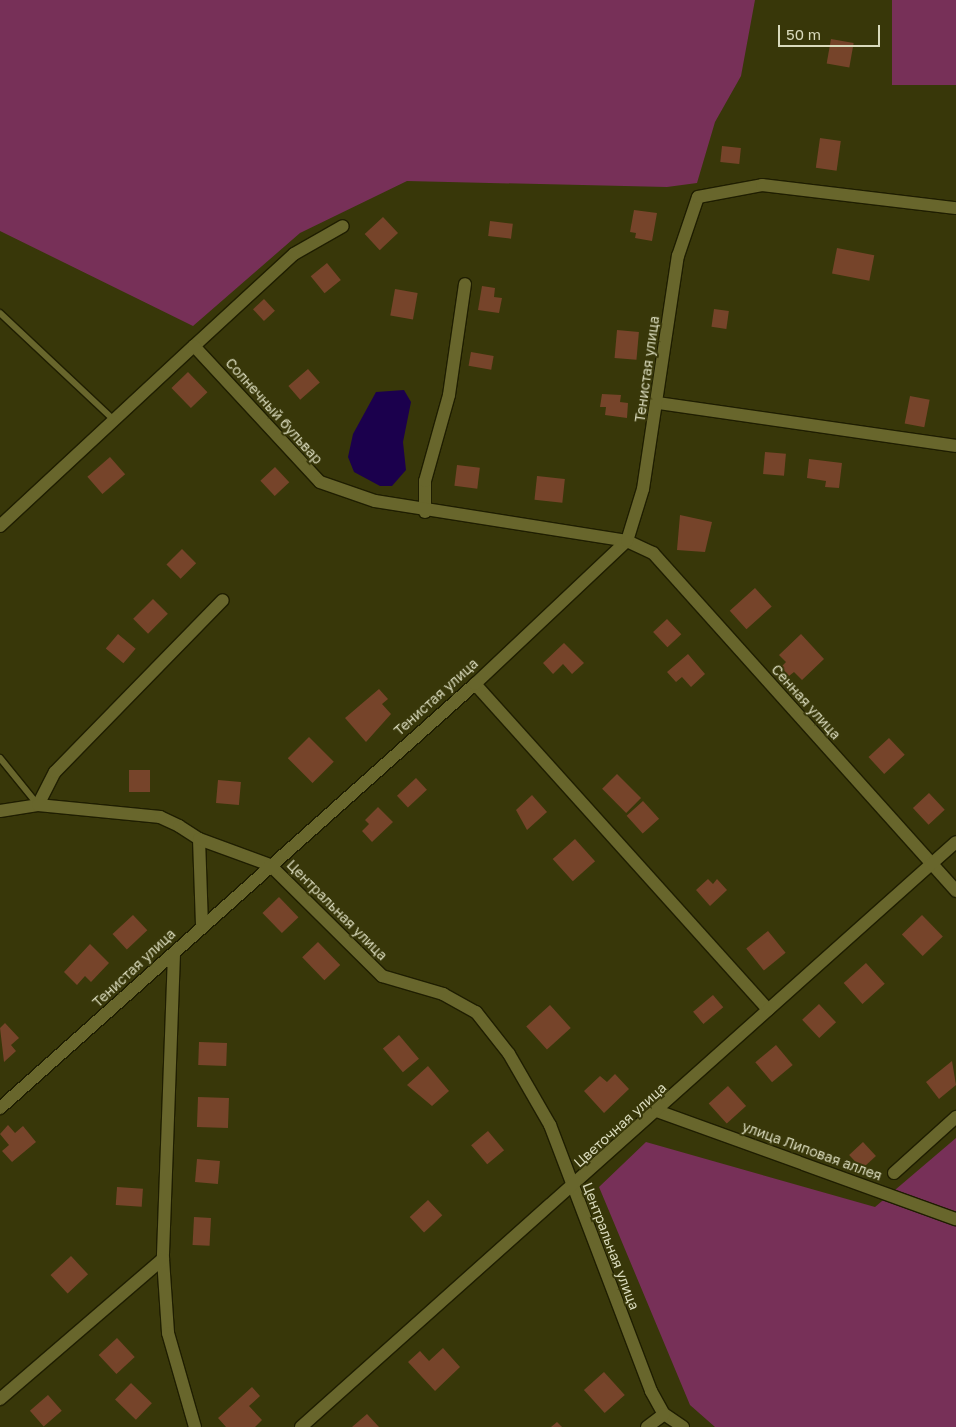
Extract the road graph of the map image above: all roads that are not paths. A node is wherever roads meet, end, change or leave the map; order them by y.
1 (956, 208) edge
2 (343, 226) dead end
3 (465, 284) dead end
4 (0, 313) edge
5 (194, 346) junction
6 (658, 403) junction
7 (114, 420) junction
8 (956, 446) edge
9 (425, 512) junction
10 (0, 526) edge
11 (627, 541) junction
12 (223, 600) dead end
13 (475, 684) junction
14 (0, 758) edge
15 (38, 805) junction
16 (0, 811) edge
17 (199, 839) junction
18 (956, 842) edge
19 (931, 864) junction
20 (270, 865) junction
21 (956, 892) edge
22 (202, 924) junction
23 (174, 954) junction
24 (768, 1009) junction
25 (0, 1108) edge
26 (657, 1111) junction
27 (956, 1117) edge
28 (894, 1173) dead end
29 (573, 1188) junction
30 (956, 1219) edge
31 (163, 1259) junction
32 (0, 1399) edge
33 (664, 1414) junction
34 (195, 1427) edge
35 (301, 1427) edge
36 (647, 1427) edge
37 (683, 1427) edge

1 - 6 street, Тенистая улица
2 - 5 street
3 - 9 street
4 - 7 lane
5 - 7 street
5 - 9 street, Солнечный бульвар
6 - 8 street
6 - 11 street, Тенистая улица
7 - 10 street
9 - 11 street, Солнечный бульвар
11 - 13 street, Тенистая улица
11 - 19 street, Сенная улица
12 - 15 street
13 - 20 street, Тенистая улица
13 - 24 street
14 - 15 lane
15 - 16 street
15 - 17 street
17 - 20 street
17 - 22 street
18 - 19 street, Цветочная улица
19 - 21 street, Сенная улица
19 - 24 street, Цветочная улица
20 - 22 street, Тенистая улица
20 - 29 street, Центральная улица
22 - 23 street, Тенистая улица
23 - 25 street, Тенистая улица
23 - 31 street
24 - 26 street, Цветочная улица
26 - 29 street, Цветочная улица
26 - 30 street, улица Липовая аллея
27 - 28 street
29 - 33 street, Центральная улица
29 - 35 street, Цветочная улица
31 - 32 street
31 - 34 street
33 - 36 street
33 - 37 street, Центральная улица

